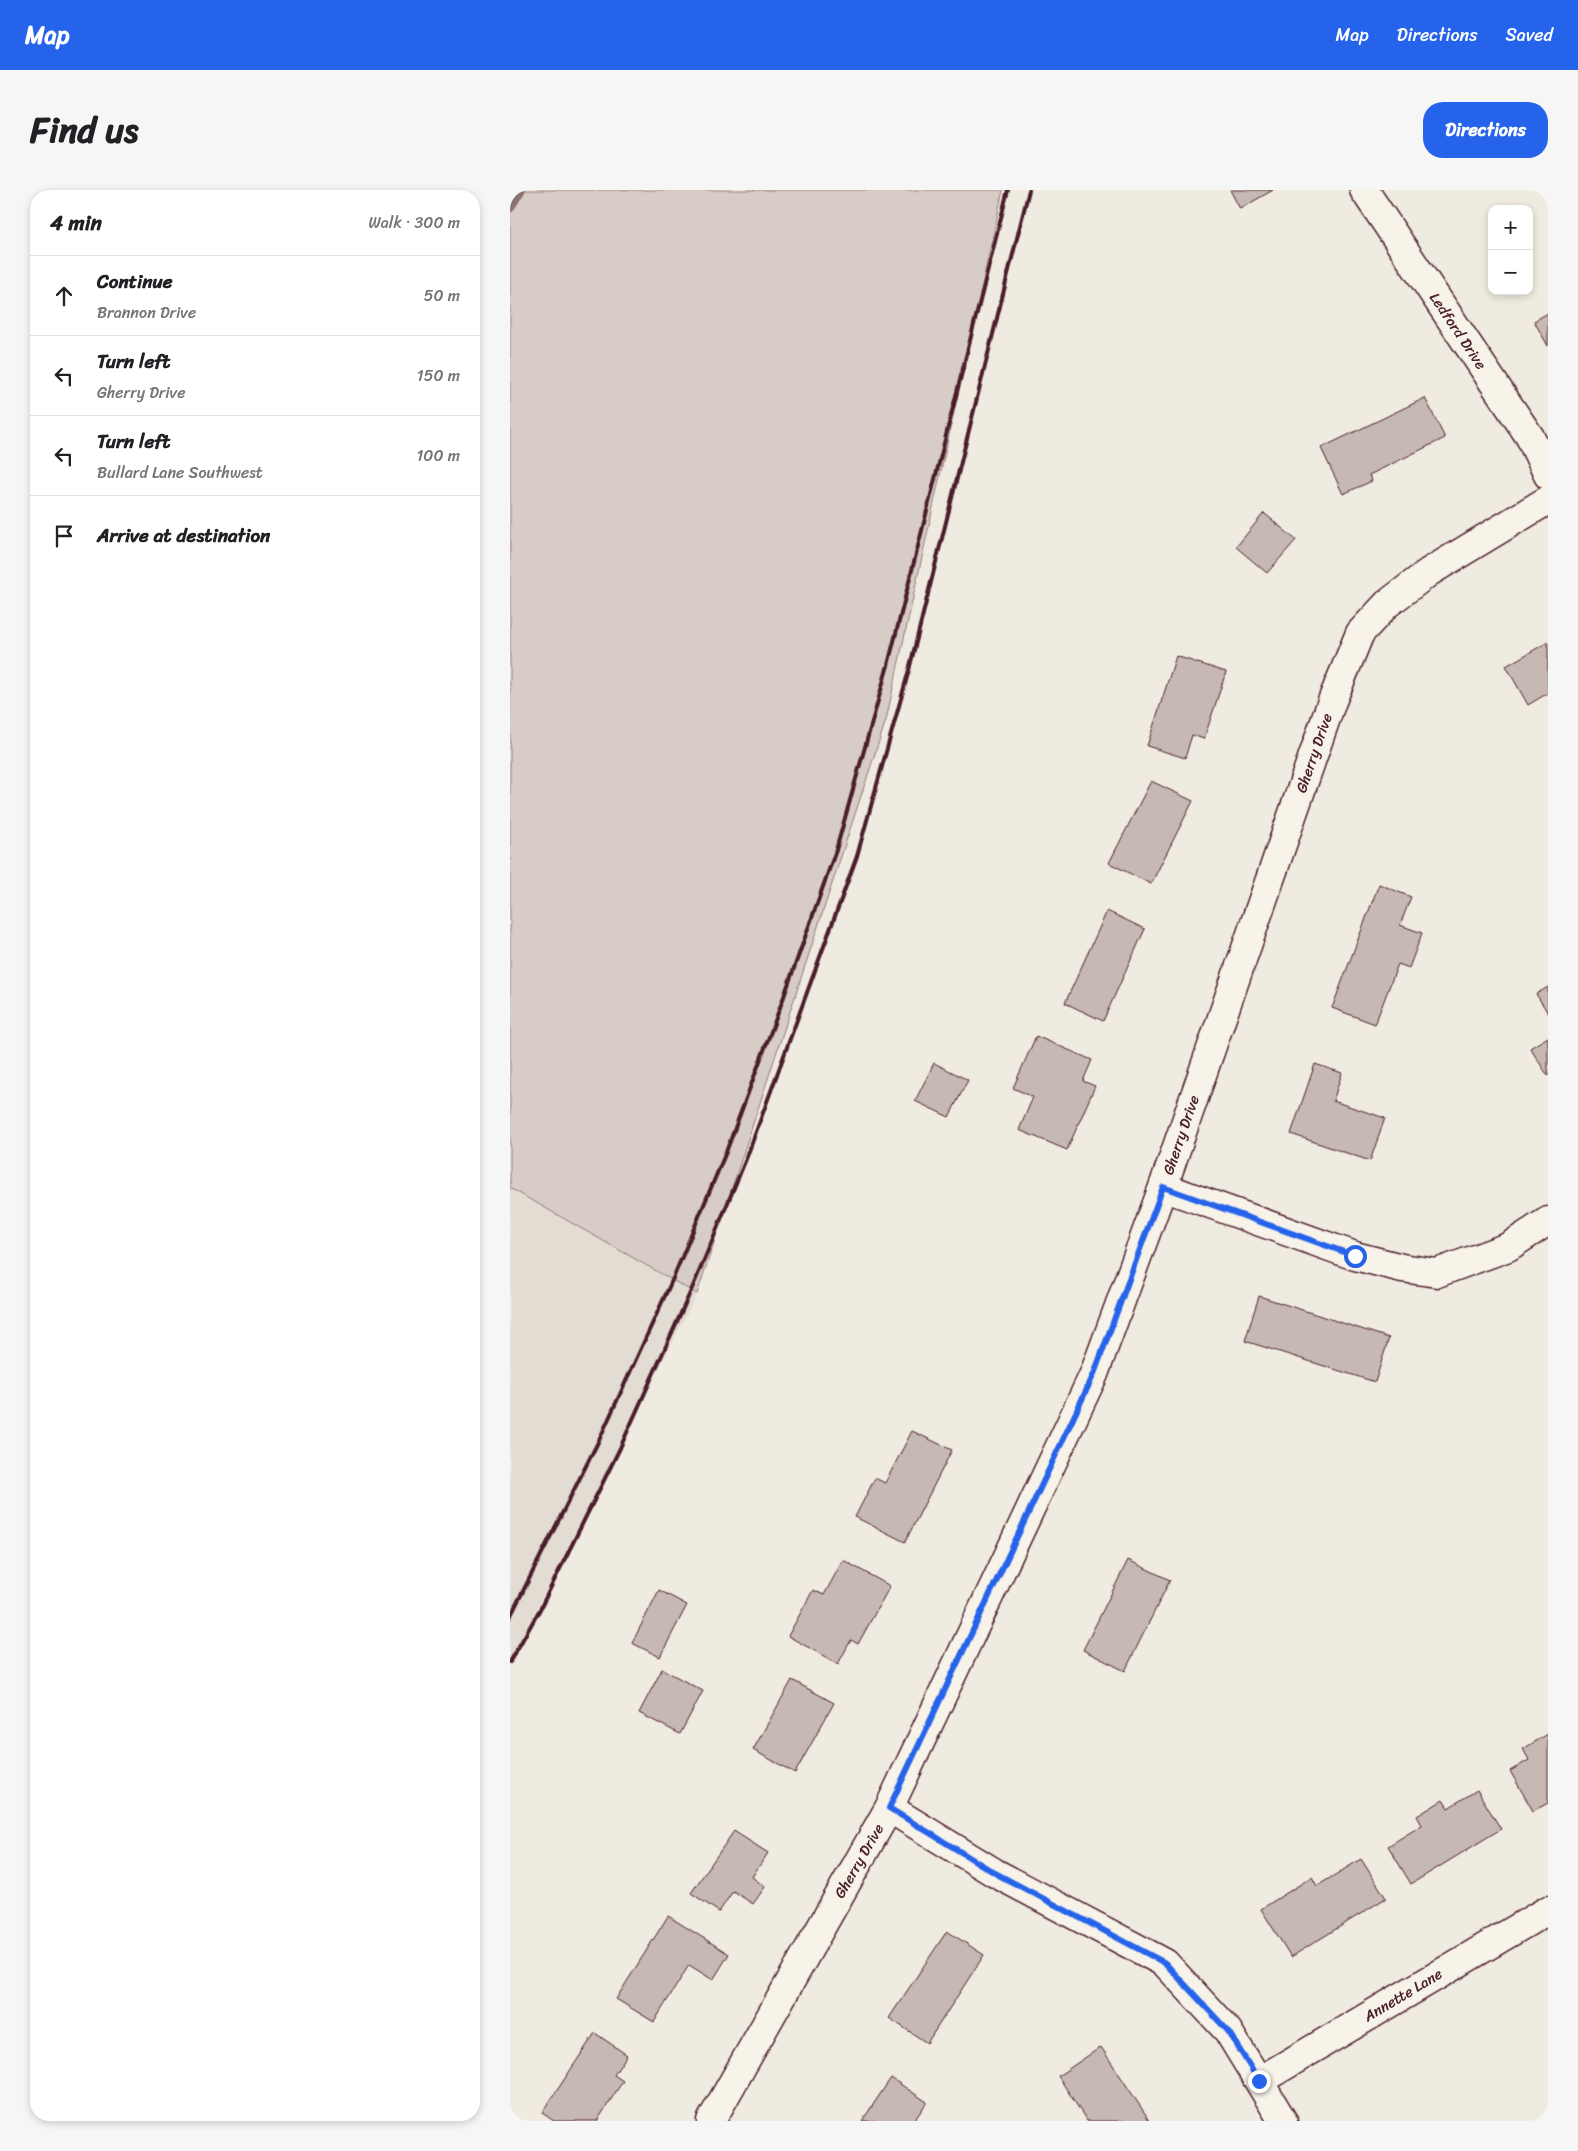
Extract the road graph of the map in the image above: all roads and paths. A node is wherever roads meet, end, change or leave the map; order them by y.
1 (1364, 190) edge
2 (1548, 475) edge
3 (1548, 500) edge
4 (1163, 1187) junction
5 (1548, 1221) edge
6 (889, 1808) junction
7 (1548, 1910) edge
8 (1259, 2081) junction
9 (710, 2121) edge
10 (1283, 2121) edge

1 - 2 street, Ledford Drive
3 - 4 street, Gherry Drive
4 - 5 street
4 - 6 street, Gherry Drive
6 - 8 street
6 - 9 street, Gherry Drive
7 - 8 street, Annette Lane
8 - 10 street

